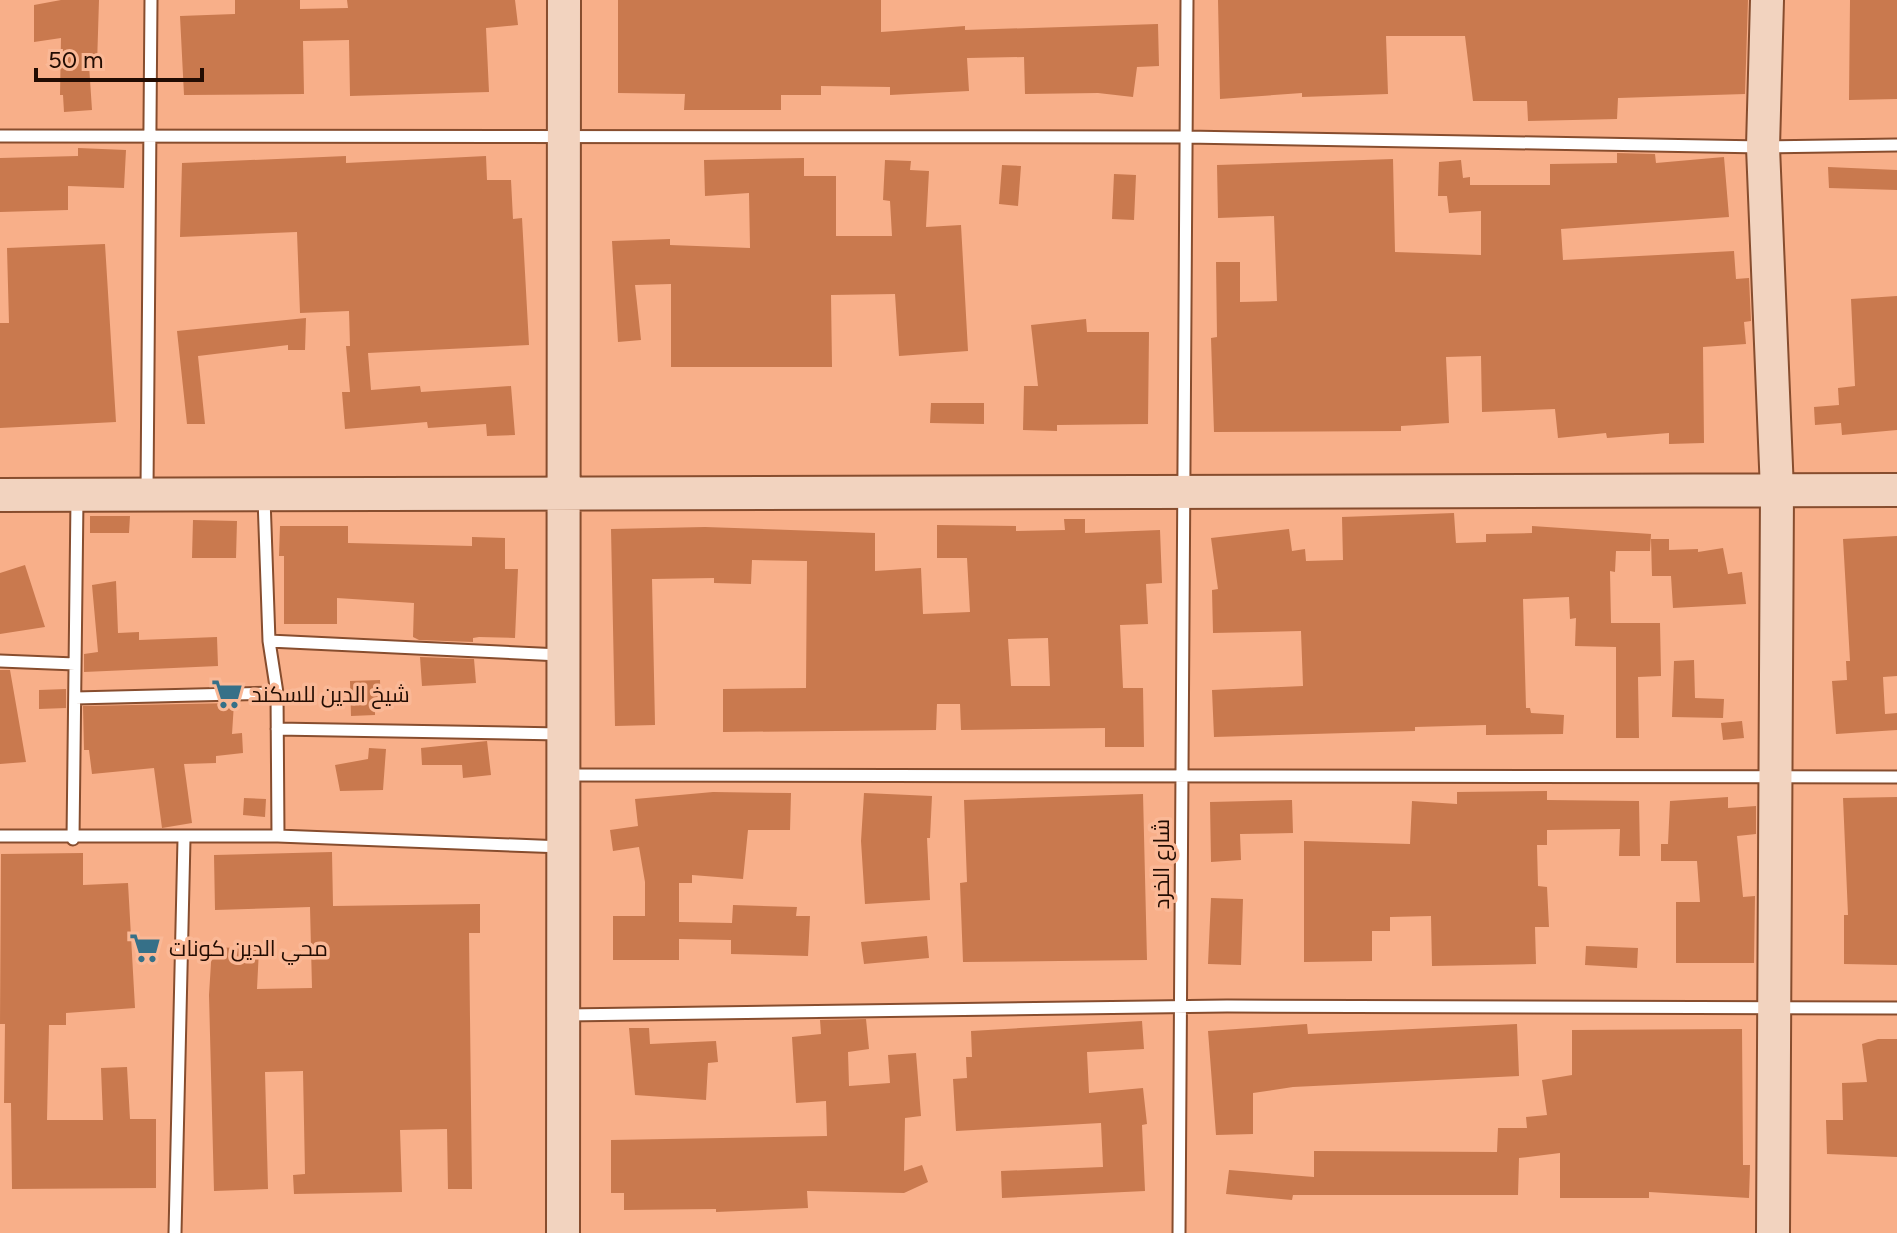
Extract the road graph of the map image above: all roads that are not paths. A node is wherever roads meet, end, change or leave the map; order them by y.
1 (151, 0) edge
2 (564, 0) edge
3 (1187, 0) edge
4 (1767, 0) edge
5 (0, 136) edge
6 (150, 136) junction
7 (1186, 137) junction
8 (564, 138) junction
9 (1897, 145) edge
10 (1763, 147) junction
11 (1897, 490) edge
12 (1777, 491) junction
13 (1184, 494) junction
14 (0, 495) edge
15 (77, 495) junction
16 (147, 495) junction
17 (264, 495) junction
18 (564, 495) junction
19 (269, 641) junction
20 (565, 655) junction
21 (0, 661) edge
22 (75, 664) junction
23 (277, 693) junction
24 (75, 698) junction
25 (277, 729) junction
26 (565, 734) junction
27 (563, 775) junction
28 (1182, 776) junction
29 (1897, 777) edge
30 (1775, 778) junction
31 (0, 836) edge
32 (278, 836) junction
33 (73, 839) junction
34 (184, 839) junction
35 (563, 847) junction
36 (1181, 1008) junction
37 (1897, 1008) edge
38 (1774, 1009) junction
39 (563, 1015) junction
40 (175, 1233) edge
41 (563, 1233) edge
42 (1179, 1233) edge
43 (1773, 1233) edge

1 - 6 lane
2 - 8 street
3 - 7 lane, شارع الخرد
4 - 10 street
5 - 6 lane
6 - 8 lane
6 - 16 lane
7 - 8 lane
7 - 10 lane
7 - 13 lane, شارع الخرد
8 - 18 street
9 - 10 lane
10 - 12 street
11 - 12 street
12 - 13 street
12 - 30 street
13 - 18 street
13 - 28 lane, شارع الخرد
14 - 15 street
15 - 16 street
15 - 22 lane
16 - 17 street
17 - 18 street
17 - 19 lane
18 - 20 street
19 - 20 lane
19 - 23 lane
20 - 26 street
21 - 22 lane
22 - 24 lane
23 - 24 lane
23 - 25 lane
24 - 33 lane
25 - 26 lane
25 - 32 lane
26 - 27 street
27 - 28 lane
27 - 35 street
28 - 30 lane
28 - 36 lane, شارع الخرد
29 - 30 lane
30 - 38 street
31 - 33 lane
32 - 34 lane
32 - 35 lane
33 - 34 lane
34 - 40 lane
35 - 39 street
36 - 38 lane
36 - 39 lane
36 - 42 lane, شارع الخرد
37 - 38 lane
38 - 43 street
39 - 41 street

